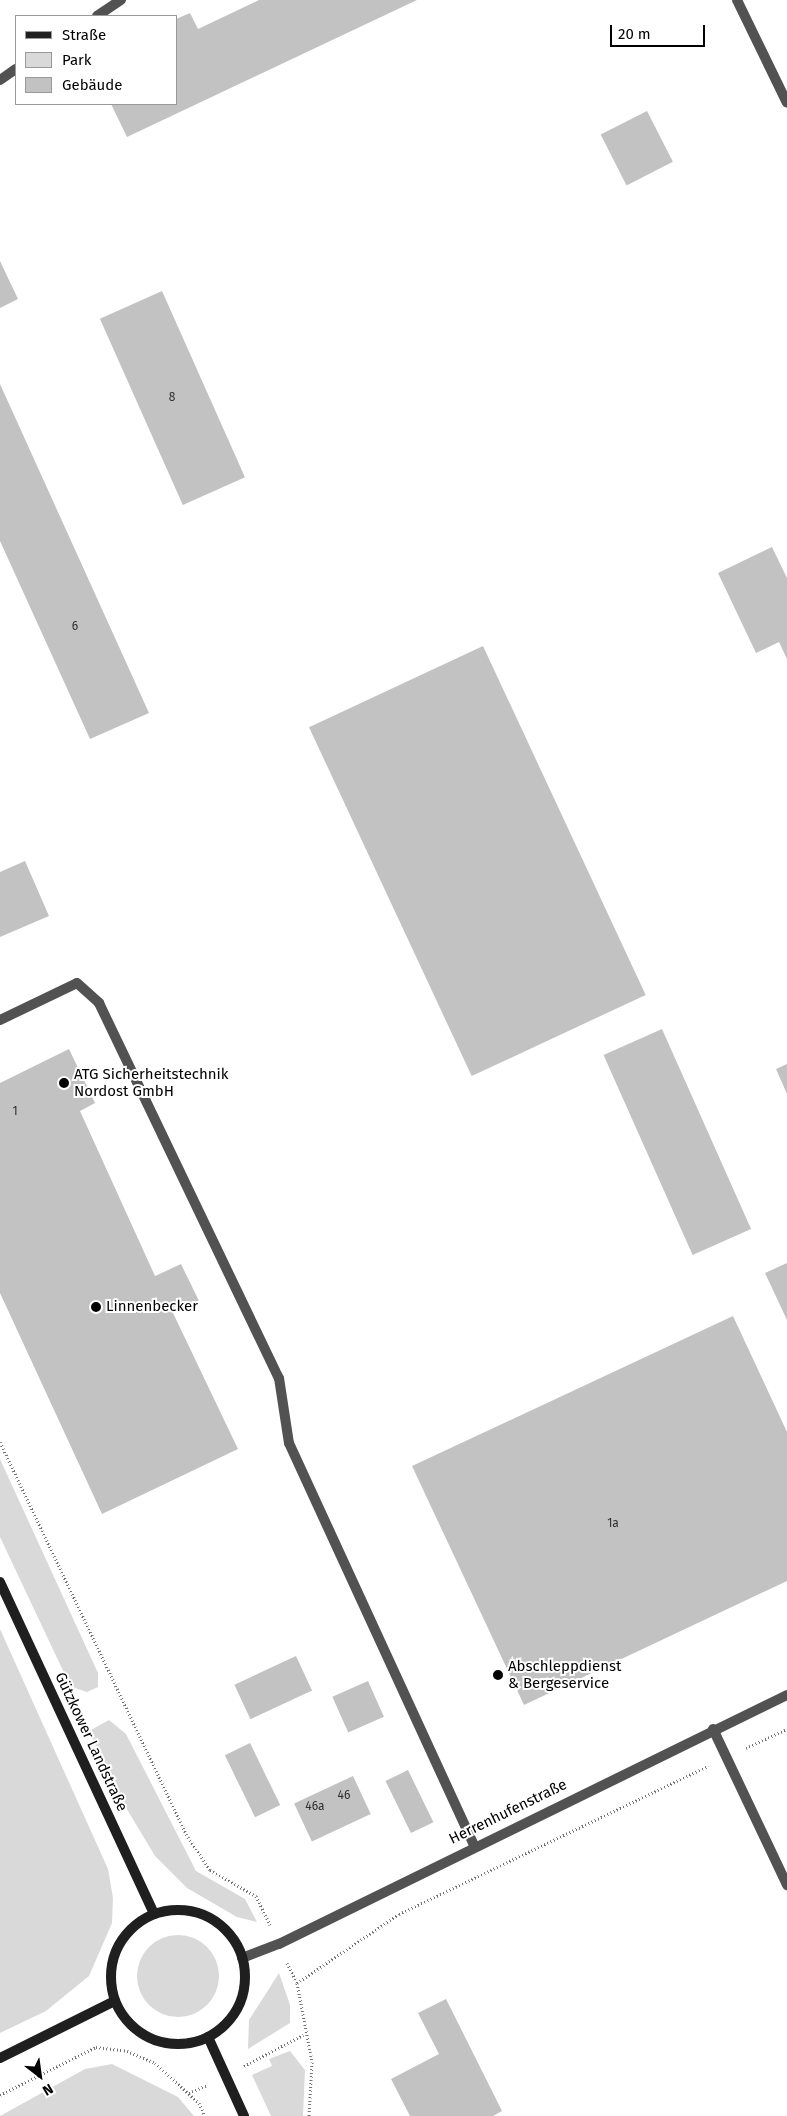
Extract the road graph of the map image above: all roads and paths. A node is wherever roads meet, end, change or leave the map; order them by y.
1 (121, 0) edge
2 (737, 0) edge
3 (98, 15) edge
4 (15, 70) edge
5 (0, 80) edge
6 (787, 103) edge
7 (0, 1020) edge
8 (0, 1442) edge
9 (0, 1582) edge
10 (787, 1695) edge
11 (713, 1729) junction
12 (787, 1729) edge
13 (726, 1757) junction
14 (474, 1845) junction
15 (787, 1885) edge
16 (256, 1896) dead end
17 (154, 1914) junction
18 (242, 1958) junction
19 (115, 2001) junction
20 (208, 2037) junction
21 (0, 2058) edge
22 (0, 2095) edge
23 (205, 2116) edge
24 (244, 2116) edge
25 (309, 2116) edge

1 - 3 street
2 - 6 street
4 - 5 street
7 - 14 street
8 - 16 path
9 - 17 main road, Gützkower Landstraße
10 - 11 street, Herrenhufenstraße
11 - 13 street
11 - 14 street, Herrenhufenstraße
12 - 13 path
13 - 15 street
13 - 25 path
14 - 18 street, Herrenhufenstraße
17 - 18 main road
17 - 19 main road
18 - 20 main road
19 - 20 main road
19 - 21 main road
20 - 24 main road
22 - 23 path

